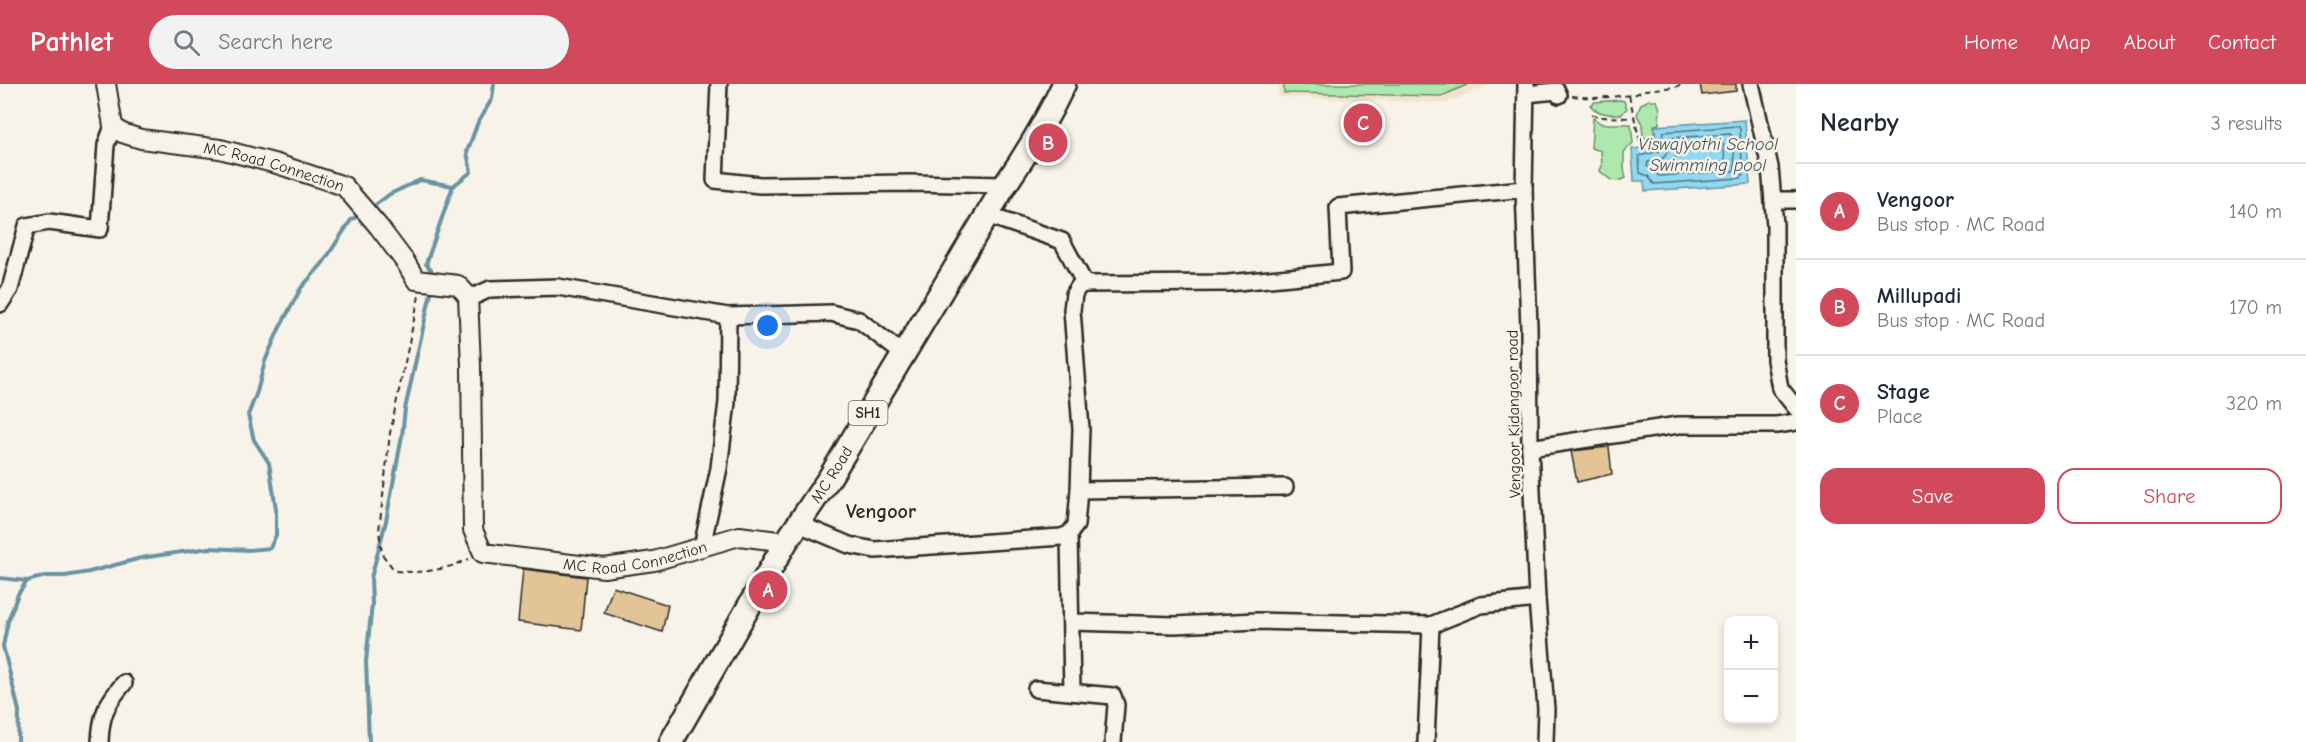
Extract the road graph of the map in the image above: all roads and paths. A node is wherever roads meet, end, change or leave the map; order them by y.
1 (106, 84) edge
2 (719, 84) edge
3 (1064, 84) edge
4 (1681, 84) edge
5 (1751, 84) edge
6 (1526, 89) edge
7 (1558, 90) edge
8 (1629, 95) junction
9 (1591, 114) dead end
10 (1634, 118) junction
11 (113, 126) junction
12 (1641, 146) dead end
13 (1005, 185) junction
14 (1524, 189) junction
15 (1773, 200) junction
16 (1796, 200) edge
17 (987, 215) junction
18 (428, 282) junction
19 (1085, 284) junction
20 (468, 296) junction
21 (0, 304) edge
22 (728, 316) junction
23 (903, 354) junction
24 (1796, 408) edge
25 (1796, 422) edge
26 (1530, 448) junction
27 (1285, 487) dead end
28 (1079, 490) junction
29 (792, 533) junction
30 (1069, 534) junction
31 (702, 547) junction
32 (483, 553) junction
33 (1537, 599) junction
34 (1071, 622) junction
35 (1431, 625) junction
36 (124, 683) dead end
37 (1036, 689) dead end
38 (1072, 692) junction
39 (100, 742) edge
40 (670, 742) edge
41 (1113, 742) edge
42 (1426, 742) edge
43 (1545, 742) edge

1 - 11 street
2 - 13 street
3 - 13 main road, MC Road / SH1
4 - 8 path
5 - 15 street
6 - 7 street
6 - 14 street, Vengoor Kidangoor road
7 - 8 path
8 - 10 path
9 - 10 path
10 - 12 path
11 - 18 street, MC Road Connection
11 - 21 street
13 - 17 main road, MC Road / SH1
14 - 19 street
14 - 26 street, Vengoor Kidangoor road
15 - 16 street
15 - 24 street
17 - 19 street
17 - 23 main road, MC Road / SH1
18 - 20 street
18 - 32 path
19 - 28 street
20 - 22 street
20 - 32 street
22 - 23 street
22 - 31 street
23 - 29 main road, MC Road / SH1
25 - 26 street
26 - 33 street, Vengoor Kidangoor road
27 - 28 street
28 - 30 street
29 - 30 street
29 - 31 street, MC Road Connection
29 - 40 main road, MC Road / SH1
30 - 34 street
31 - 32 street, MC Road Connection
33 - 35 street
33 - 43 street, Vengoor Kidangoor road
34 - 35 street
34 - 38 street
35 - 42 street
36 - 39 street
37 - 38 street
38 - 41 street

